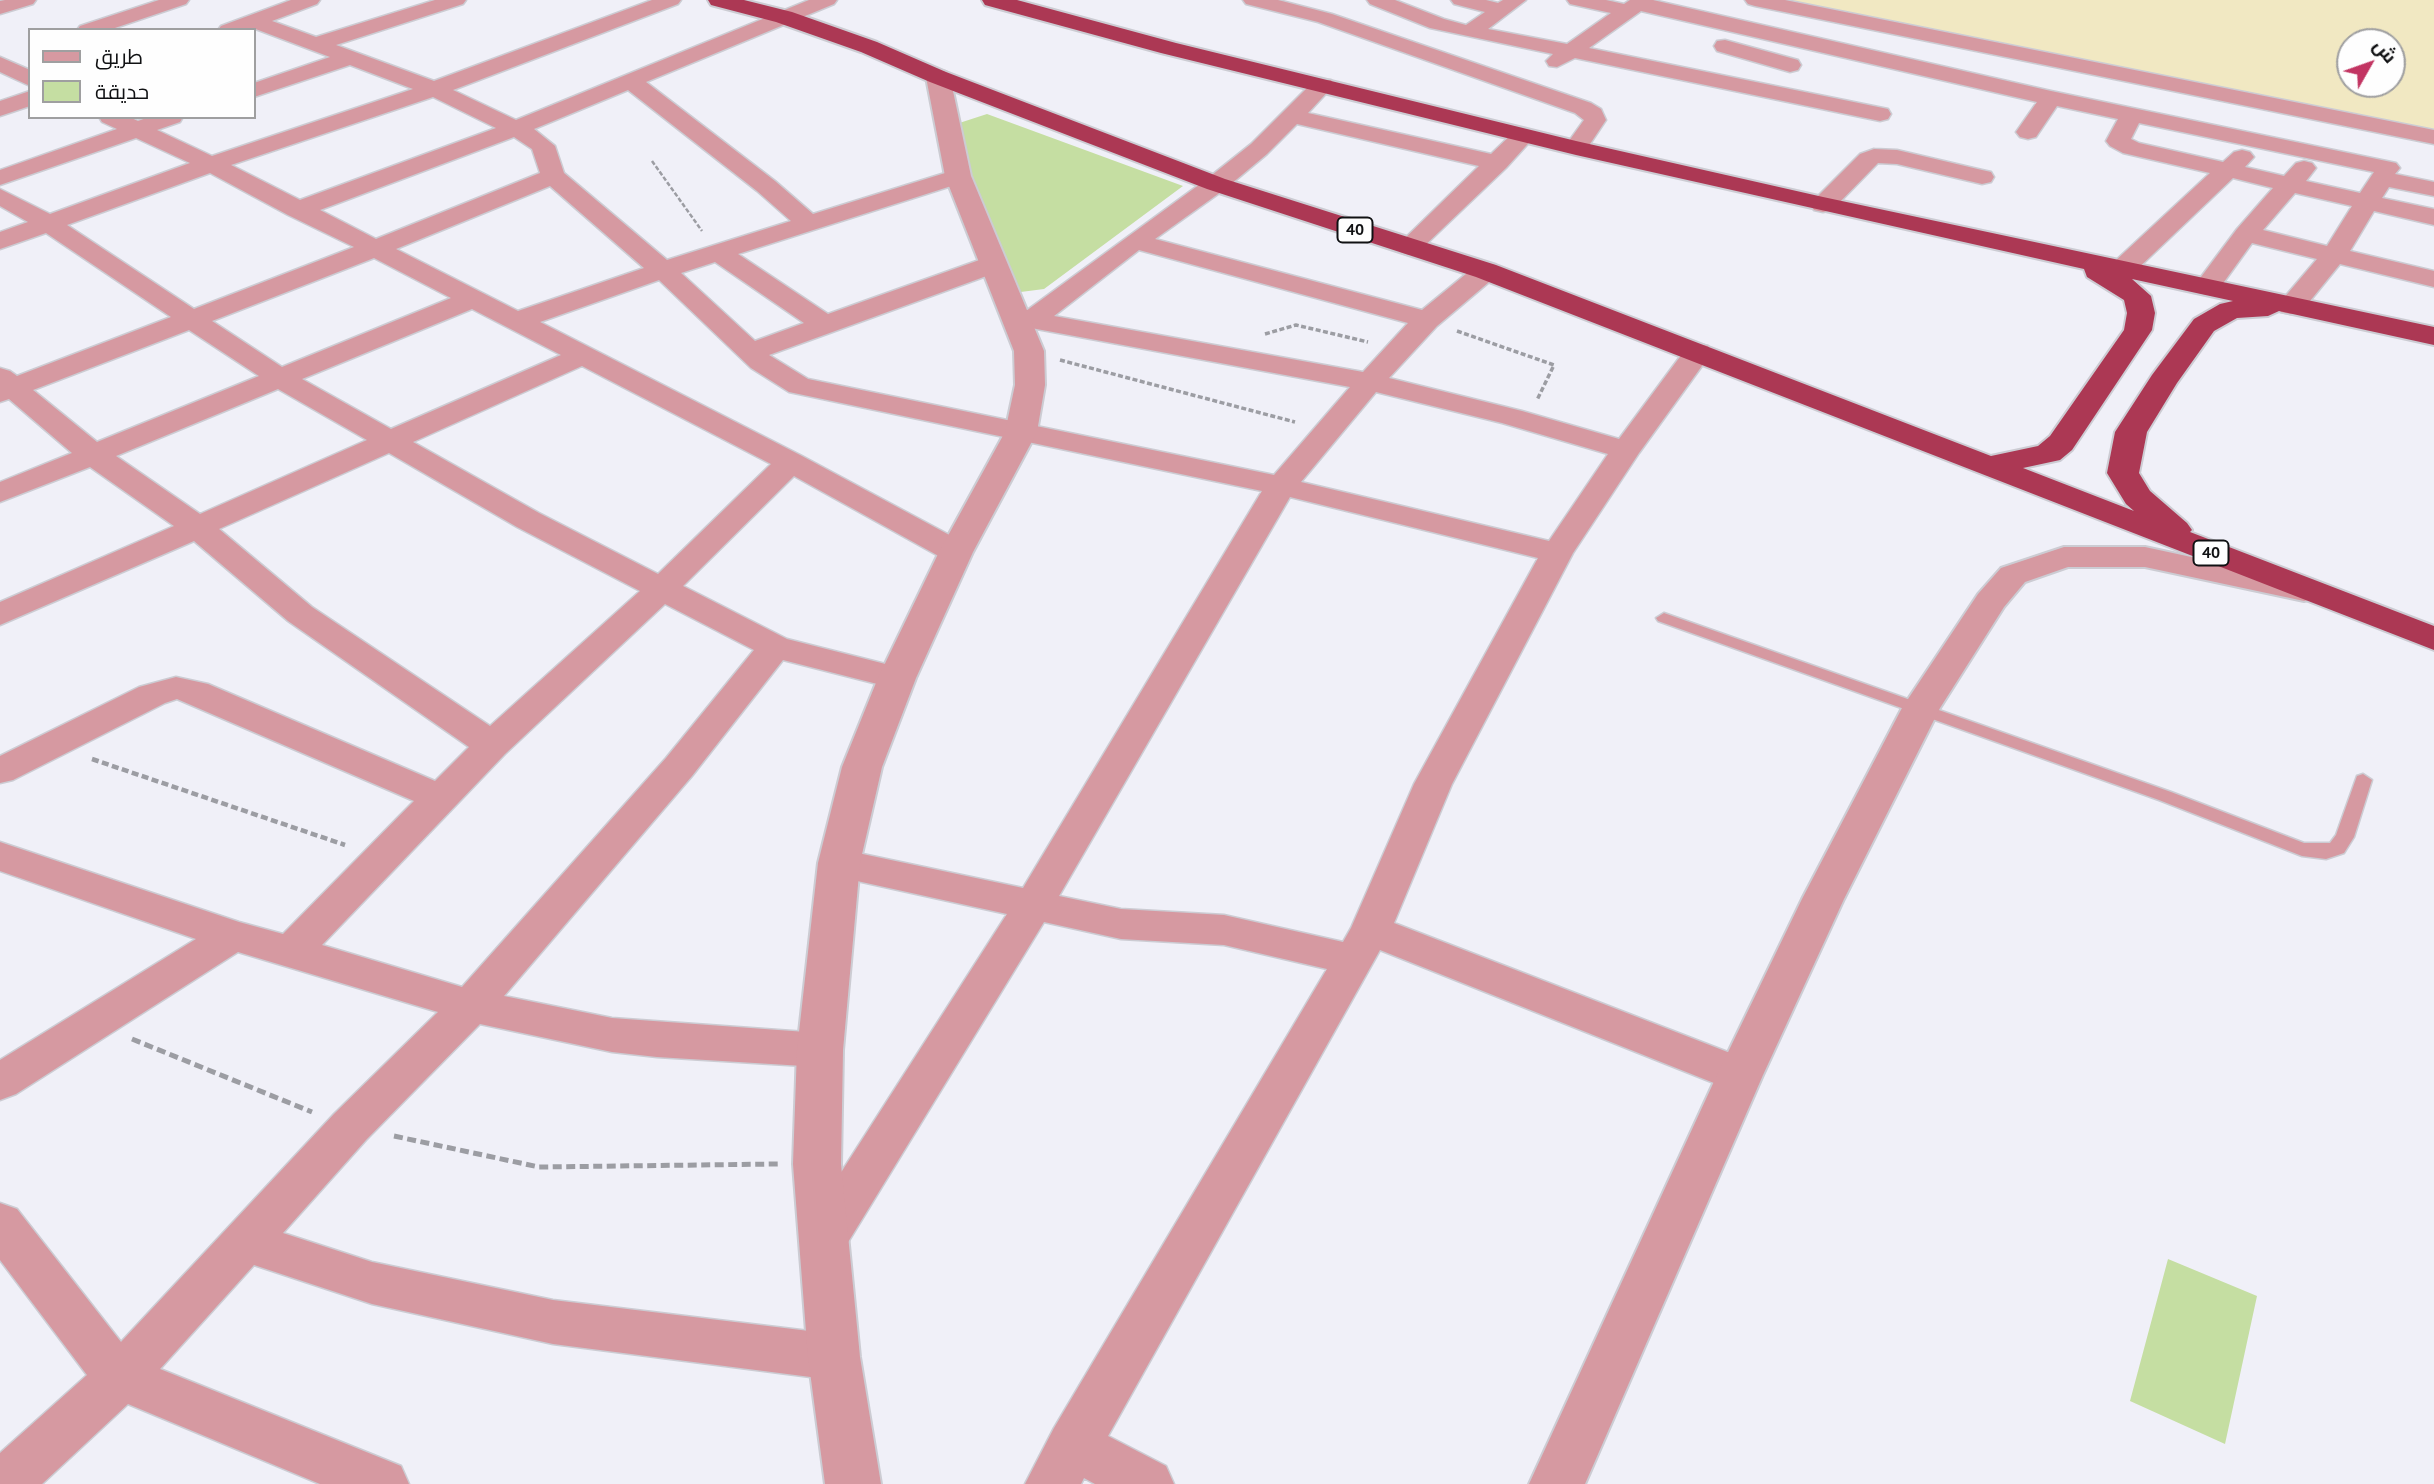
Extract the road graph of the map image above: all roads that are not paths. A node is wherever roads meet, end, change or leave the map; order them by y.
1 (26, 0) edge
2 (179, 0) edge
3 (310, 0) edge
4 (401, 0) edge
5 (456, 0) edge
6 (671, 0) edge
7 (719, 0) edge
8 (827, 0) edge
9 (993, 0) edge
10 (1253, 0) edge
11 (1364, 0) edge
12 (1377, 0) edge
13 (1461, 0) edge
14 (1577, 0) edge
15 (1755, 0) edge
16 (1297, 4) edge
17 (1508, 5) edge
18 (1637, 5) edge
19 (0, 8) edge
20 (429, 9) junction
21 (1684, 14) junction
22 (784, 18) junction
23 (1325, 18) junction
24 (254, 21) junction
25 (1729, 24) junction
26 (94, 28) edge
27 (234, 28) edge
28 (1666, 28) dead end
29 (1469, 32) junction
30 (1649, 42) dead end
31 (316, 44) junction
32 (1569, 52) junction
33 (2020, 52) junction
34 (351, 57) junction
35 (1623, 62) junction
36 (0, 64) edge
37 (1790, 65) dead end
38 (938, 77) junction
39 (28, 78) edge
40 (632, 82) junction
41 (1984, 82) junction
42 (1322, 85) junction
43 (257, 87) edge
44 (1524, 88) junction
45 (433, 89) junction
46 (2050, 98) junction
47 (28, 99) edge
48 (0, 109) edge
49 (1880, 114) dead end
50 (2132, 115) junction
51 (1292, 116) junction
52 (114, 119) edge
53 (166, 119) edge
54 (517, 128) junction
55 (136, 129) junction
56 (2028, 132) dead end
57 (2410, 132) junction
58 (1523, 136) junction
59 (2434, 137) edge
60 (2258, 142) junction
61 (1576, 148) junction
62 (2316, 153) junction
63 (1498, 163) junction
64 (211, 164) junction
65 (2228, 171) junction
66 (2384, 174) junction
67 (553, 176) junction
68 (958, 176) junction
69 (1982, 177) dead end
70 (0, 178) edge
71 (1216, 184) junction
72 (2292, 184) junction
73 (2434, 189) edge
74 (0, 196) edge
75 (2274, 202) junction
76 (1823, 205) junction
77 (297, 209) junction
78 (2361, 211) junction
79 (2434, 217) edge
80 (808, 223) junction
81 (49, 224) junction
82 (2246, 234) junction
83 (2434, 239) edge
84 (0, 241) edge
85 (1135, 241) junction
86 (1409, 247) junction
87 (373, 249) junction
88 (717, 252) junction
89 (2055, 254) junction
90 (2335, 254) junction
91 (994, 264) junction
92 (663, 270) junction
93 (2122, 270) junction
94 (1486, 271) junction
95 (2434, 279) edge
96 (2207, 287) junction
97 (472, 299) junction
98 (2291, 306) junction
99 (193, 318) junction
100 (1427, 320) junction
101 (516, 321) junction
102 (824, 324) junction
103 (1026, 329) junction
104 (2434, 337) edge
105 (750, 352) junction
106 (1699, 352) junction
107 (581, 356) junction
108 (280, 378) junction
109 (1370, 382) junction
110 (5, 386) edge
111 (1021, 432) junction
112 (393, 441) junction
113 (1626, 450) junction
114 (92, 454) junction
115 (791, 462) junction
116 (1989, 466) junction
117 (1281, 486) junction
118 (0, 493) edge
119 (197, 527) junction
120 (2194, 546) junction
121 (956, 552) junction
122 (1557, 553) junction
123 (663, 587) junction
124 (2310, 592) junction
125 (0, 615) edge
126 (1664, 618) dead end
127 (2434, 639) edge
128 (775, 646) junction
129 (897, 678) junction
130 (1921, 708) junction
131 (492, 745) junction
132 (0, 771) edge
133 (2363, 780) dead end
134 (441, 798) junction
135 (0, 856) edge
136 (839, 863) junction
137 (1033, 906) junction
138 (233, 936) junction
139 (1363, 945) junction
140 (291, 951) junction
141 (471, 1006) junction
142 (820, 1050) junction
143 (1740, 1074) junction
144 (0, 1082) edge
145 (0, 1223) edge
146 (825, 1238) junction
147 (247, 1242) junction
148 (834, 1357) junction
149 (121, 1377) junction
150 (1063, 1465) edge
151 (4, 1484) edge
152 (382, 1484) edge
153 (853, 1484) edge
154 (1147, 1484) edge
155 (1557, 1484) edge

1 - 19 street
2 - 26 street
3 - 24 street
4 - 20 street
5 - 20 street
6 - 45 street
7 - 22 highway, 40
8 - 22 street
9 - 42 highway
10 - 16 street
11 - 23 street
12 - 29 street
13 - 17 street
14 - 18 street
15 - 33 street
16 - 23 street
17 - 29 street
18 - 21 street
18 - 32 street
20 - 31 street
21 - 25 street
21 - 28 street
22 - 38 highway, 40
22 - 40 street
23 - 44 street
24 - 27 street
24 - 31 street
25 - 37 street
25 - 41 street
29 - 32 street
30 - 35 street
31 - 34 street
32 - 35 street
32 - 44 street
33 - 41 street
33 - 57 street
34 - 43 street
34 - 45 street
35 - 49 street
36 - 39 street
38 - 68 street
38 - 71 highway, 40
40 - 54 street
40 - 80 street
41 - 46 street
42 - 51 street
42 - 58 highway
44 - 61 street
45 - 54 street
45 - 64 street
46 - 50 street
46 - 56 street
47 - 48 street
50 - 60 street
50 - 65 street
51 - 63 street
51 - 71 street
52 - 55 street
53 - 55 street
54 - 67 street
54 - 77 street
55 - 64 street
55 - 70 street
57 - 59 street
57 - 66 street
58 - 61 highway
58 - 63 street
60 - 62 street
60 - 65 street
61 - 76 highway
62 - 66 street
62 - 72 street
63 - 86 street
64 - 77 street
64 - 81 street
65 - 72 street
65 - 93 street
66 - 73 street
66 - 78 street
67 - 87 street
67 - 92 street
68 - 80 street
68 - 91 street
69 - 76 street
71 - 85 street
71 - 86 highway, 40
72 - 75 street
72 - 78 street
74 - 81 street
75 - 78 street
75 - 82 street
76 - 89 highway
77 - 87 street
78 - 79 street
78 - 83 street
78 - 90 street
80 - 88 street
81 - 84 street
81 - 99 street
82 - 90 street
82 - 96 street
85 - 100 street
85 - 103 street
86 - 94 highway, 40
87 - 97 street
87 - 99 street
88 - 92 street
88 - 102 street
89 - 93 highway
89 - 116 highway
90 - 95 street
90 - 98 street
91 - 102 street
91 - 103 street
92 - 101 street
92 - 105 street
93 - 96 highway
94 - 100 street
94 - 106 highway, 40
96 - 98 highway
97 - 101 street
97 - 108 street
98 - 104 highway
98 - 120 highway
99 - 108 street
99 - 110 street
100 - 109 street
101 - 107 street
102 - 105 street
103 - 109 street
103 - 111 street
105 - 111 street
106 - 113 street
106 - 116 highway, 40
107 - 112 street
107 - 115 street
108 - 112 street
108 - 114 street
109 - 113 street
109 - 117 street
110 - 114 street
111 - 117 street
111 - 121 street
112 - 119 street
112 - 123 street
113 - 122 street
114 - 118 street
114 - 119 street
115 - 121 street
115 - 123 street
116 - 120 highway, 40
117 - 122 street
117 - 137 street
119 - 125 street
119 - 131 street
120 - 124 highway, 40
121 - 129 street
122 - 139 street
123 - 128 street
123 - 131 street
124 - 127 highway, 40
124 - 130 street
126 - 130 lane
128 - 129 street
128 - 141 street
129 - 136 street
130 - 133 lane
130 - 143 street
131 - 134 street
132 - 134 street
134 - 140 street
135 - 138 street
136 - 137 street
136 - 142 street
137 - 139 street
137 - 146 street
138 - 140 street
138 - 144 street
139 - 143 street
139 - 150 street
140 - 141 street
141 - 142 street
141 - 147 street
142 - 146 street
143 - 155 street
145 - 149 street
146 - 148 street
147 - 148 street
147 - 149 street
148 - 153 street
149 - 151 street
149 - 152 street
150 - 154 street

